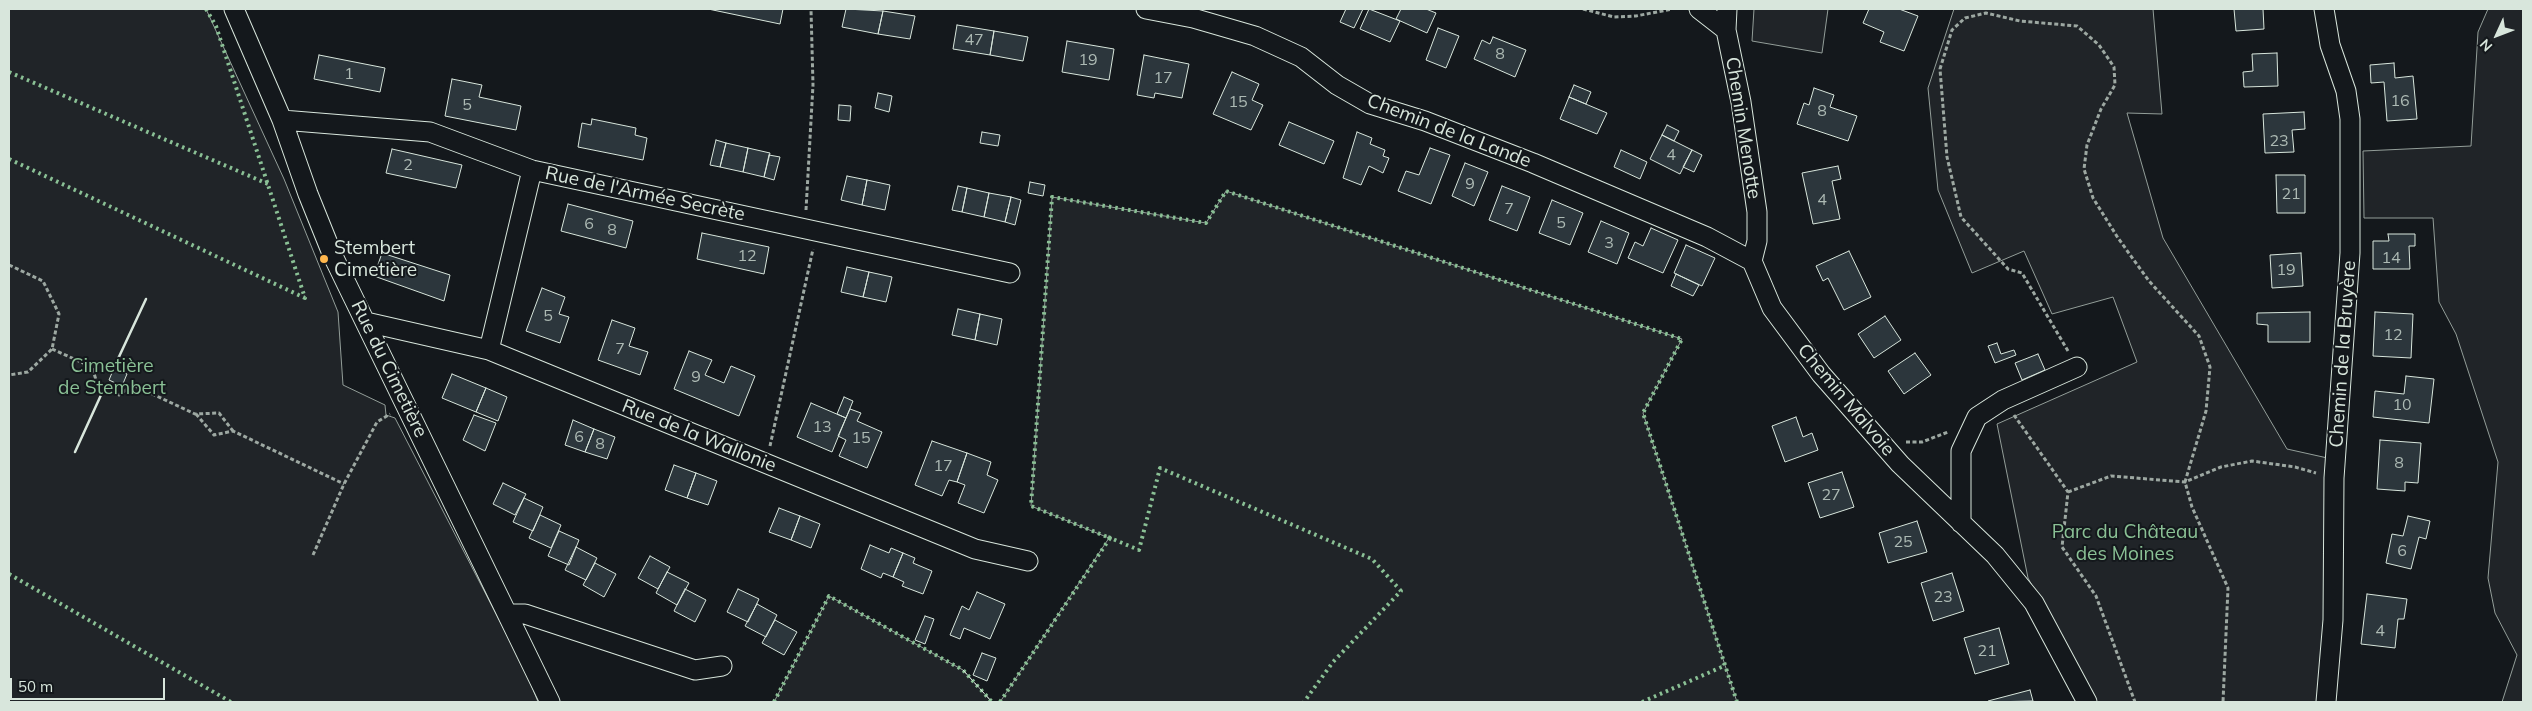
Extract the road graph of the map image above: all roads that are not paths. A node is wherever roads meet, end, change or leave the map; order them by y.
1 (234, 9) edge
2 (1146, 9) edge
3 (1699, 9) edge
4 (1727, 9) edge
5 (2324, 9) edge
6 (1726, 30) junction
7 (282, 120) junction
8 (532, 170) junction
9 (1752, 261) junction
10 (1010, 273) dead end
11 (366, 322) junction
12 (489, 350) junction
13 (2077, 367) road end
14 (1960, 523) junction
15 (1028, 561) dead end
16 (509, 614) junction
17 (722, 666) dead end
18 (550, 702) edge
19 (2087, 702) edge
20 (2326, 702) edge

1 - 7 street, Rue du Cimetière
2 - 9 street, Chemin de la Lande
3 - 6 street, Chemin Menotte
4 - 6 street
5 - 20 street, Chemin de la Bruyère
6 - 9 street, Chemin Menotte
7 - 8 street, Rue de l'Armée Secrète
7 - 11 street, Rue du Cimetière
8 - 10 street, Rue de l'Armée Secrète
8 - 12 street
9 - 14 street, Chemin Malvoie
11 - 12 street, Rue de la Wallonie
11 - 16 street, Rue du Cimetière
12 - 15 street, Rue de la Wallonie
13 - 14 street
14 - 19 street, Chemin Malvoie
16 - 17 street
16 - 18 street, Rue du Cimetière

